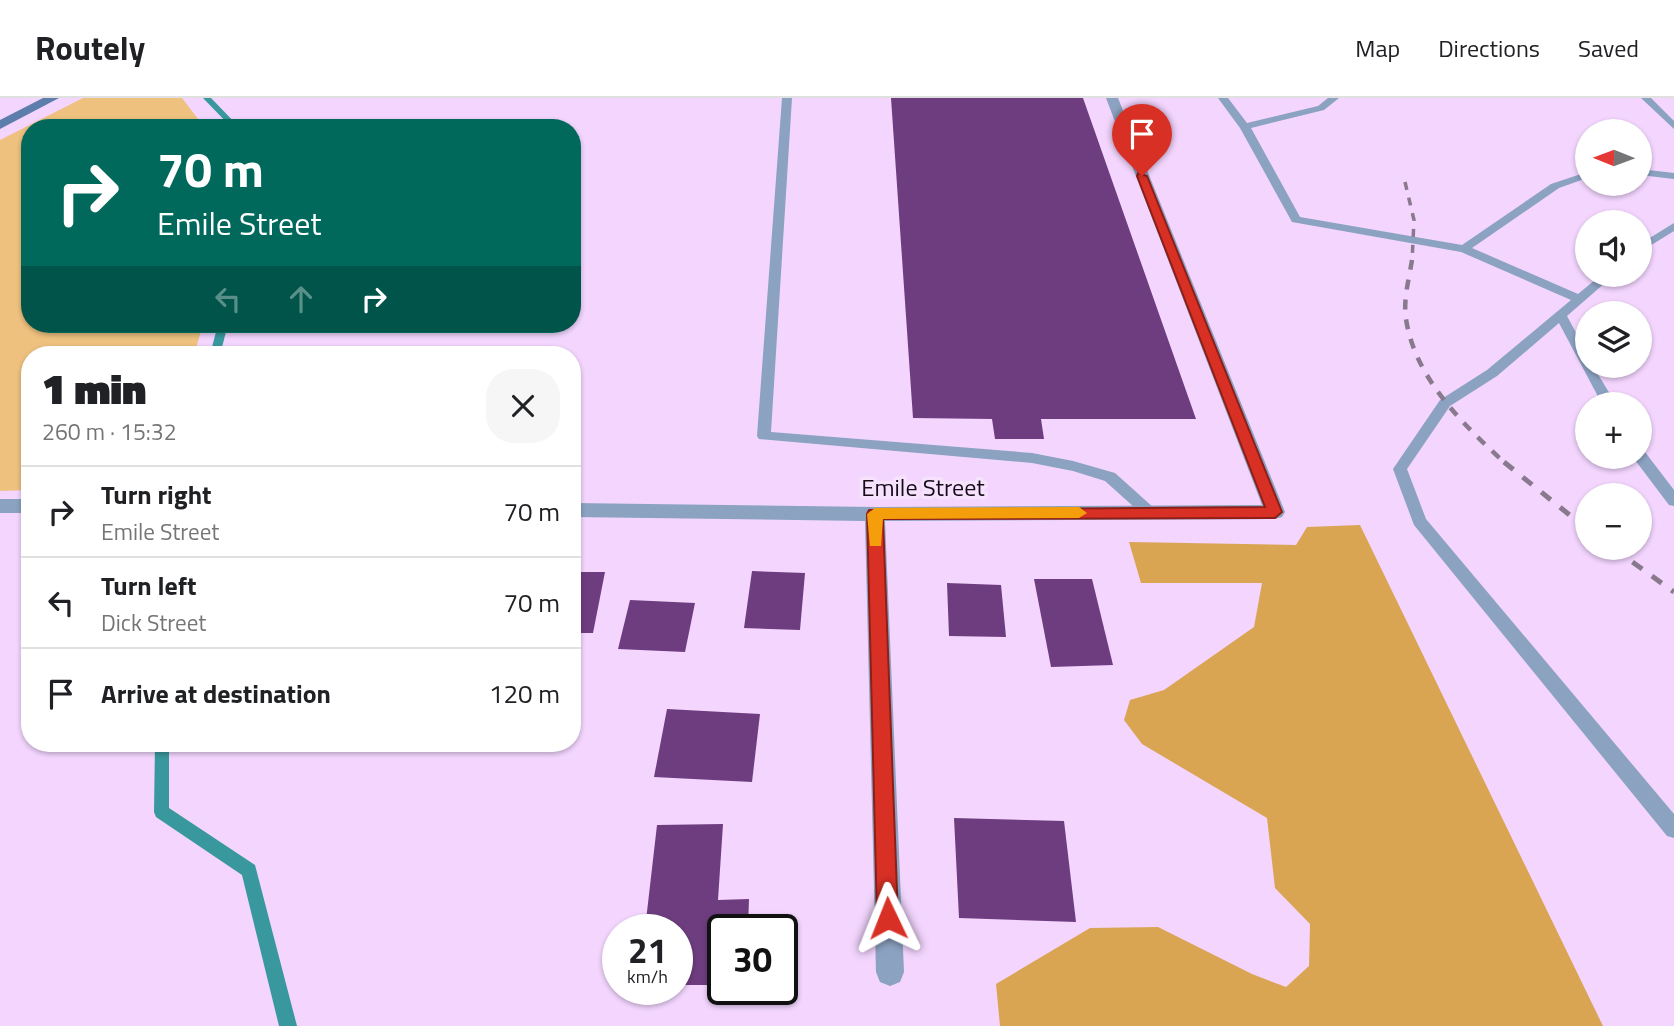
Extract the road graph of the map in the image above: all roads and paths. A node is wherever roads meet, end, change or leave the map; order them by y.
1 (52, 98) edge
2 (787, 98) edge
3 (1112, 98) edge
4 (1223, 98) edge
5 (1334, 98) edge
6 (1646, 98) edge
7 (0, 125) edge
8 (1674, 126) edge
9 (1245, 127) junction
10 (1652, 173) edge
11 (1674, 176) edge
12 (1575, 179) edge
13 (1674, 226) edge
14 (1652, 241) edge
15 (1464, 249) junction
16 (1594, 287) edge
17 (1580, 299) junction
18 (1561, 316) junction
19 (1575, 343) edge
20 (1650, 469) edge
21 (1674, 501) edge
22 (0, 506) edge
23 (21, 506) edge
24 (581, 510) edge
25 (1149, 512) junction
26 (875, 514) junction
27 (1674, 829) edge
28 (890, 972) dead end

1 - 7 main road
2 - 25 lane
3 - 25 street, Emile Street
4 - 9 lane
5 - 9 lane
6 - 8 lane
9 - 15 lane
10 - 11 lane
12 - 15 lane
13 - 14 lane
15 - 17 lane
16 - 17 lane
17 - 18 lane
18 - 19 lane
18 - 27 lane
20 - 21 lane
22 - 23 street
24 - 26 street, Emile Street
25 - 26 street, Emile Street
26 - 28 street

